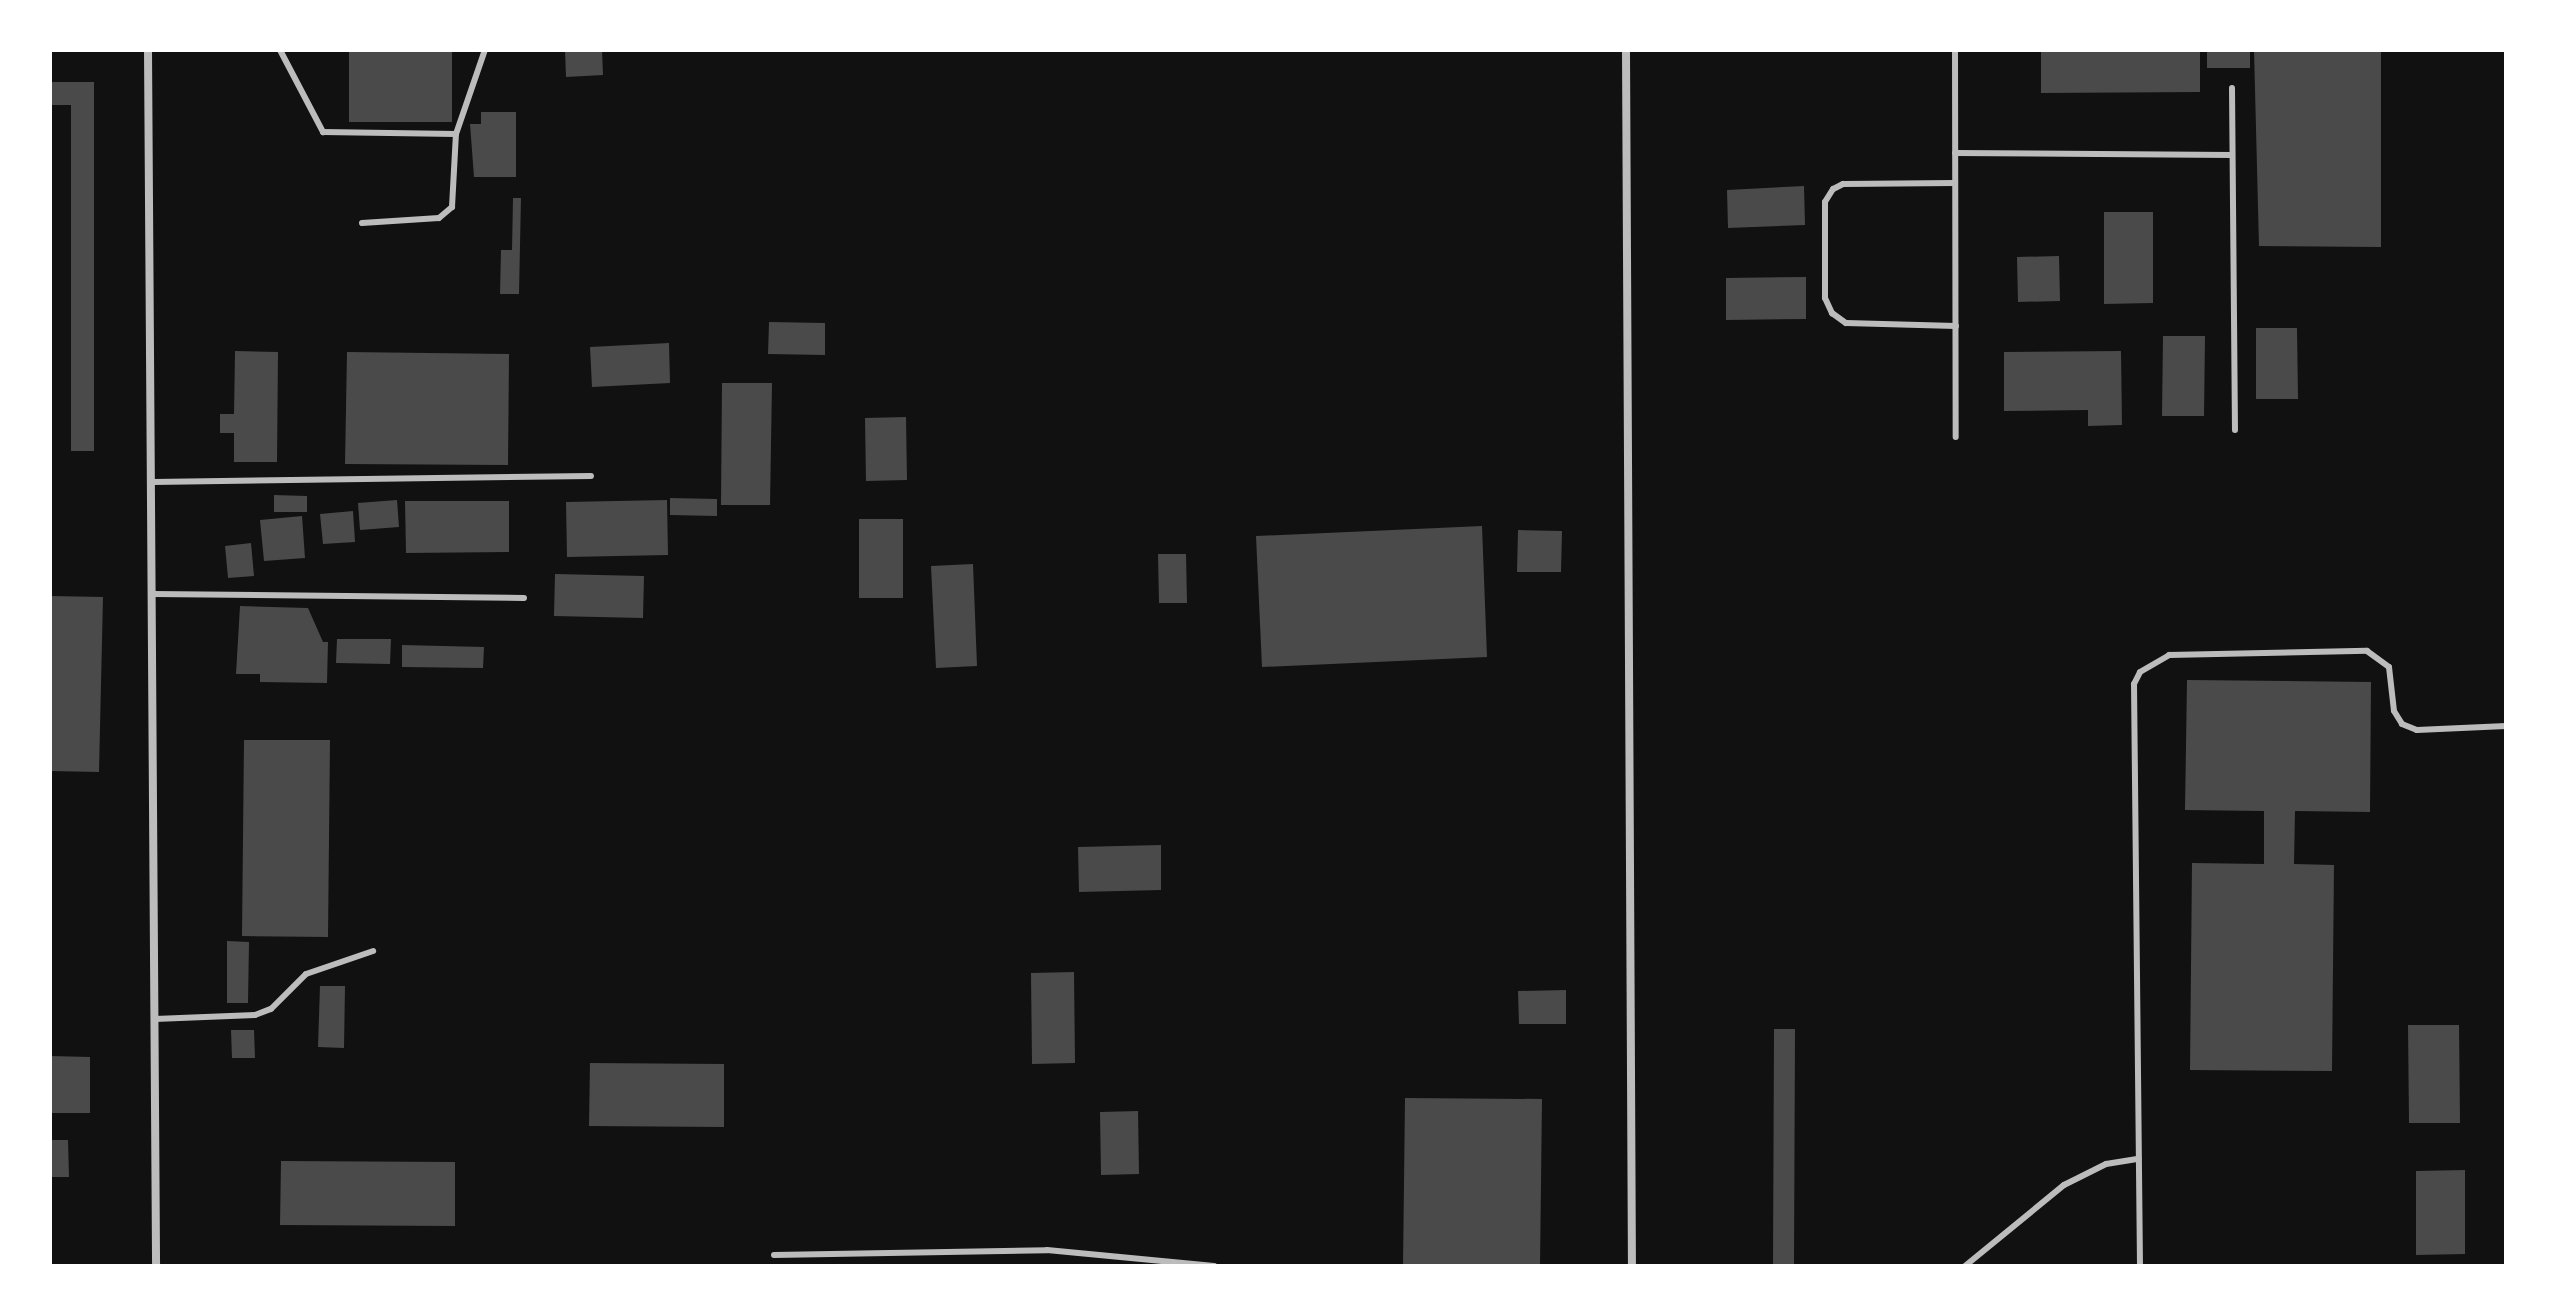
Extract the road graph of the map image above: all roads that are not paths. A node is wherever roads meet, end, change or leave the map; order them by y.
1 (148, 50) edge
2 (280, 50) edge
3 (485, 50) edge
4 (1626, 50) edge
5 (1955, 50) edge
6 (2232, 88) dead end
7 (456, 134) junction
8 (1955, 153) junction
9 (2232, 155) junction
10 (1955, 183) junction
11 (362, 223) dead end
12 (1956, 326) junction
13 (2235, 430) dead end
14 (1956, 437) dead end
15 (591, 476) dead end
16 (153, 482) junction
17 (153, 594) junction
18 (524, 598) dead end
19 (2506, 726) edge
20 (373, 951) dead end
21 (155, 1019) junction
22 (2139, 1159) junction
23 (774, 1255) dead end
24 (156, 1266) edge
25 (1214, 1266) edge
26 (1632, 1266) edge
27 (1965, 1266) edge
28 (2140, 1266) edge

1 - 16 street
2 - 7 lane
3 - 7 lane
4 - 26 street
5 - 8 lane
6 - 9 lane
7 - 11 lane
8 - 9 lane
8 - 10 lane
9 - 13 lane
10 - 12 lane
10 - 12 lane
12 - 14 lane
15 - 16 lane
16 - 17 street
17 - 18 lane
17 - 21 street
19 - 22 lane
20 - 21 lane
21 - 24 street
22 - 27 lane
22 - 28 lane
23 - 25 lane

